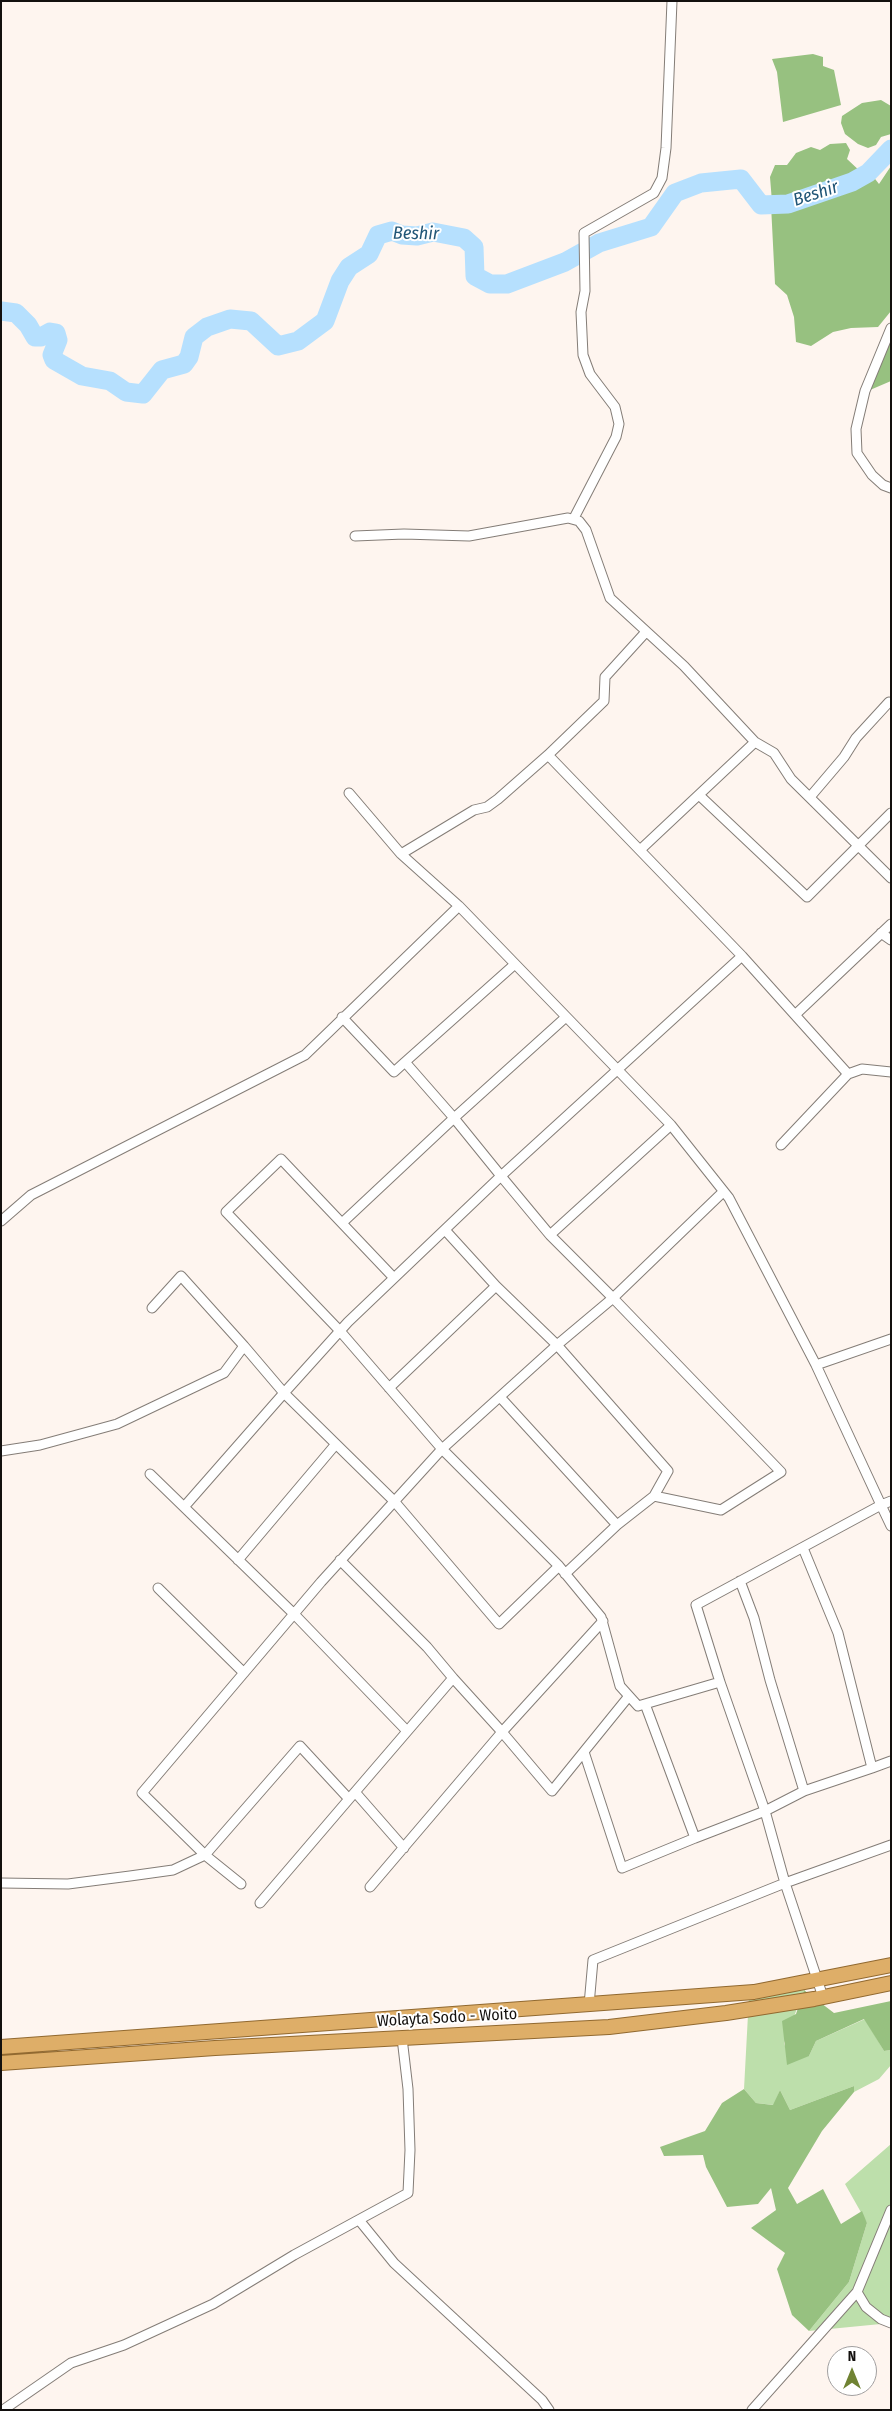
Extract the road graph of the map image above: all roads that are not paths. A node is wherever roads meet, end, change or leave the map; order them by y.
1 (672, 1) edge
2 (891, 328) edge
3 (891, 488) edge
4 (574, 518) junction
5 (355, 536) dead end
6 (645, 633) junction
7 (889, 702) dead end
8 (756, 742) junction
9 (548, 755) junction
10 (348, 793) dead end
11 (699, 795) junction
12 (810, 797) junction
13 (891, 813) edge
14 (860, 846) junction
15 (640, 850) junction
16 (401, 854) junction
17 (891, 878) edge
18 (459, 906) junction
19 (891, 924) edge
20 (881, 934) junction
21 (891, 940) edge
22 (742, 956) junction
23 (515, 964) junction
24 (796, 1015) junction
25 (342, 1017) junction
26 (566, 1017) junction
27 (405, 1062) junction
28 (618, 1071) junction
29 (891, 1072) edge
30 (848, 1074) junction
31 (454, 1118) junction
32 (671, 1125) junction
33 (781, 1145) dead end
34 (501, 1176) junction
35 (723, 1192) junction
36 (1, 1220) edge
37 (342, 1224) junction
38 (445, 1230) junction
39 (550, 1234) junction
40 (394, 1278) junction
41 (496, 1286) junction
42 (613, 1298) junction
43 (152, 1308) dead end
44 (340, 1331) junction
45 (891, 1339) edge
46 (557, 1344) junction
47 (244, 1346) junction
48 (816, 1366) junction
49 (389, 1388) junction
50 (284, 1393) junction
51 (500, 1397) junction
52 (336, 1444) junction
53 (442, 1449) junction
54 (1, 1451) edge
55 (150, 1474) dead end
56 (654, 1496) junction
57 (394, 1501) junction
58 (891, 1501) edge
59 (881, 1505) junction
60 (184, 1507) junction
61 (617, 1525) junction
62 (891, 1526) edge
63 (803, 1548) junction
64 (238, 1560) junction
65 (340, 1560) junction
66 (558, 1566) junction
67 (565, 1574) junction
68 (740, 1581) junction
69 (158, 1588) dead end
70 (294, 1614) junction
71 (602, 1622) junction
72 (244, 1673) junction
73 (453, 1678) junction
74 (720, 1682) junction
75 (629, 1696) junction
76 (645, 1704) junction
77 (407, 1731) junction
78 (502, 1732) junction
79 (584, 1752) junction
80 (891, 1761) edge
81 (872, 1768) junction
82 (804, 1791) junction
83 (352, 1795) junction
84 (765, 1811) junction
85 (695, 1838) junction
86 (891, 1845) edge
87 (404, 1848) junction
88 (205, 1855) junction
89 (1, 1883) edge
90 (785, 1883) junction
91 (241, 1884) dead end
92 (370, 1887) dead end
93 (260, 1903) dead end
94 (891, 1965) edge
95 (817, 1980) junction
96 (891, 1983) edge
97 (823, 1997) junction
98 (589, 2004) junction
99 (546, 2008) junction
100 (547, 2030) junction
101 (402, 2038) junction
102 (1, 2047) edge
103 (1, 2063) edge
104 (891, 2210) edge
105 (359, 2220) junction
106 (856, 2292) junction
107 (891, 2323) edge
108 (3, 2410) edge
109 (549, 2410) edge
110 (752, 2410) edge

1 - 4 street
2 - 3 street
4 - 5 street
4 - 6 street
6 - 8 street
6 - 9 street
7 - 12 street
8 - 11 street
8 - 12 street
9 - 15 street
9 - 16 street
10 - 16 street
11 - 14 street
11 - 15 street
12 - 14 street
13 - 14 street
14 - 17 street
15 - 22 street
16 - 18 street
18 - 23 street
18 - 25 street
19 - 20 street
20 - 21 street
20 - 24 street
22 - 24 street
22 - 28 street
23 - 26 street
23 - 27 street
24 - 30 street
25 - 27 street
25 - 36 street
26 - 28 street
26 - 31 street
27 - 31 street
28 - 32 street
28 - 34 street
29 - 30 street
30 - 33 street
31 - 34 street
31 - 37 street
32 - 35 street
32 - 39 street
34 - 38 street
34 - 39 street
35 - 42 street
35 - 48 street
37 - 40 street
37 - 44 street
38 - 40 street
38 - 41 street
39 - 42 street
40 - 44 street
41 - 46 street
41 - 49 street
42 - 46 street
42 - 56 street
43 - 47 street
44 - 49 street
44 - 50 street
45 - 48 street
46 - 51 street
46 - 56 street
47 - 50 street
47 - 54 street
48 - 59 street
49 - 53 street
50 - 52 street
50 - 60 street
51 - 53 street
51 - 61 street
52 - 57 street
52 - 64 street
53 - 57 street
53 - 66 street
55 - 60 street
56 - 61 street
57 - 65 street
57 - 66 street
58 - 59 street
59 - 62 street
59 - 63 street
60 - 64 street
61 - 67 street
63 - 68 street
63 - 81 street
64 - 70 street
65 - 70 street
65 - 73 street
66 - 67 street
67 - 71 street
68 - 74 street
68 - 82 street
69 - 72 street
70 - 72 street
70 - 77 street
71 - 75 street
71 - 78 street
72 - 88 street
73 - 77 street
73 - 78 street
74 - 76 street
74 - 84 street
75 - 76 street
75 - 79 street
76 - 85 street
77 - 83 street
78 - 79 street
78 - 87 street
79 - 85 street
80 - 81 street
81 - 82 street
82 - 84 street
83 - 87 street
83 - 88 street
83 - 93 street
84 - 85 street
84 - 90 street
86 - 90 street
87 - 92 street
88 - 89 street
88 - 91 street
90 - 95 street
90 - 98 street
94 - 95 highway, Wolayta Sodo - Woito
95 - 97 street
95 - 98 highway, Wolayta Sodo - Woito
96 - 97 highway, Wolayta Sodo - Woito
97 - 100 highway, Wolayta Sodo - Woito
98 - 99 highway, Wolayta Sodo - Woito
99 - 100 highway
99 - 102 highway, Wolayta Sodo - Woito
100 - 101 highway, Wolayta Sodo - Woito
101 - 103 highway, Wolayta Sodo - Woito
101 - 105 street
104 - 106 street
105 - 108 street
105 - 109 street
106 - 107 street
106 - 110 street

